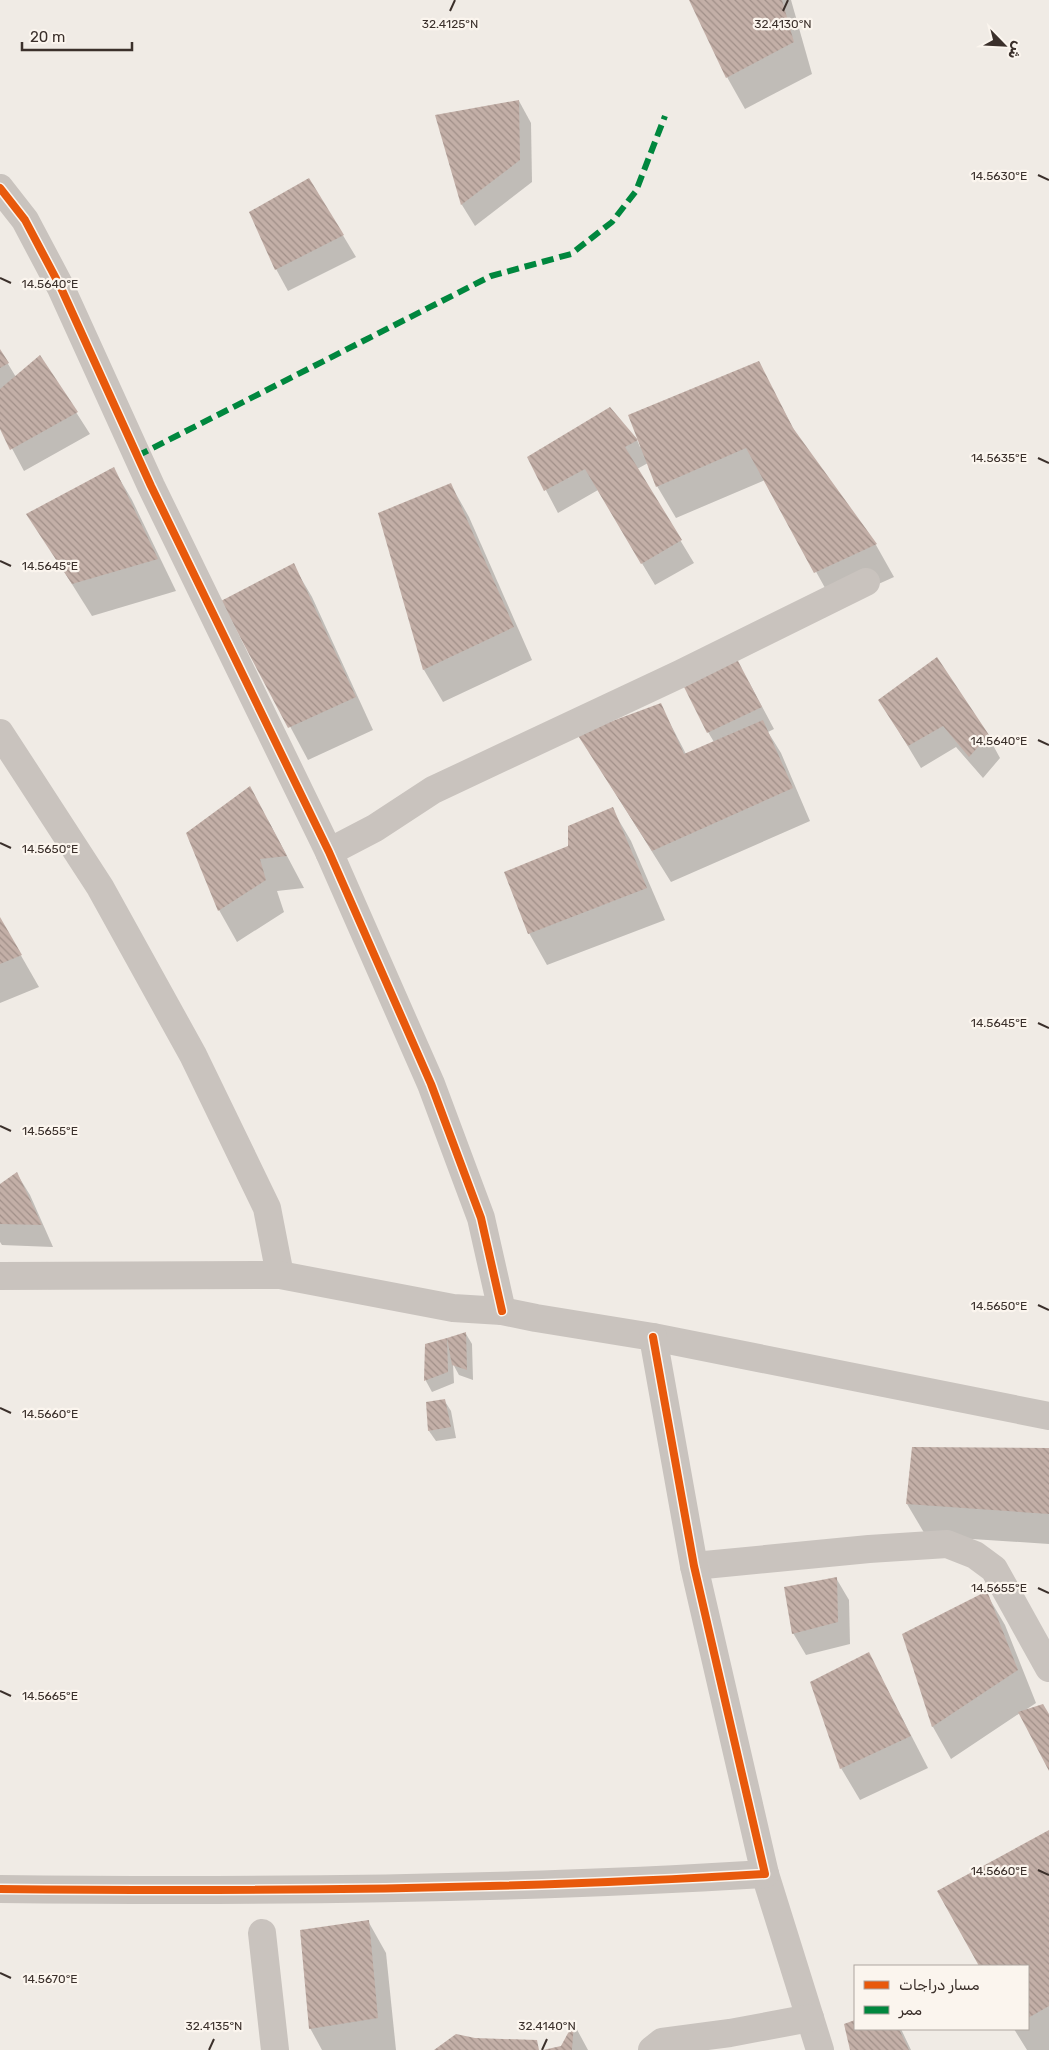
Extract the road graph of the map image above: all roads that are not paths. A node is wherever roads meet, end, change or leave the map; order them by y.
1 (0, 188) edge
2 (866, 582) dead end
3 (0, 733) edge
4 (329, 852) junction
5 (280, 1275) junction
6 (0, 1276) edge
7 (502, 1311) junction
8 (652, 1337) junction
9 (1049, 1416) edge
10 (694, 1566) junction
11 (1049, 1668) edge
12 (765, 1874) junction
13 (0, 1890) edge
14 (262, 1933) dead end
15 (810, 2018) junction
16 (275, 2050) edge
17 (652, 2050) edge
18 (820, 2050) edge

1 - 4 street
2 - 4 street
3 - 5 street
4 - 7 street
5 - 6 street
5 - 7 street
7 - 8 street
8 - 9 street
8 - 10 street
10 - 11 street
10 - 12 street
12 - 13 street
12 - 15 street
14 - 16 street
15 - 17 street
15 - 18 street

